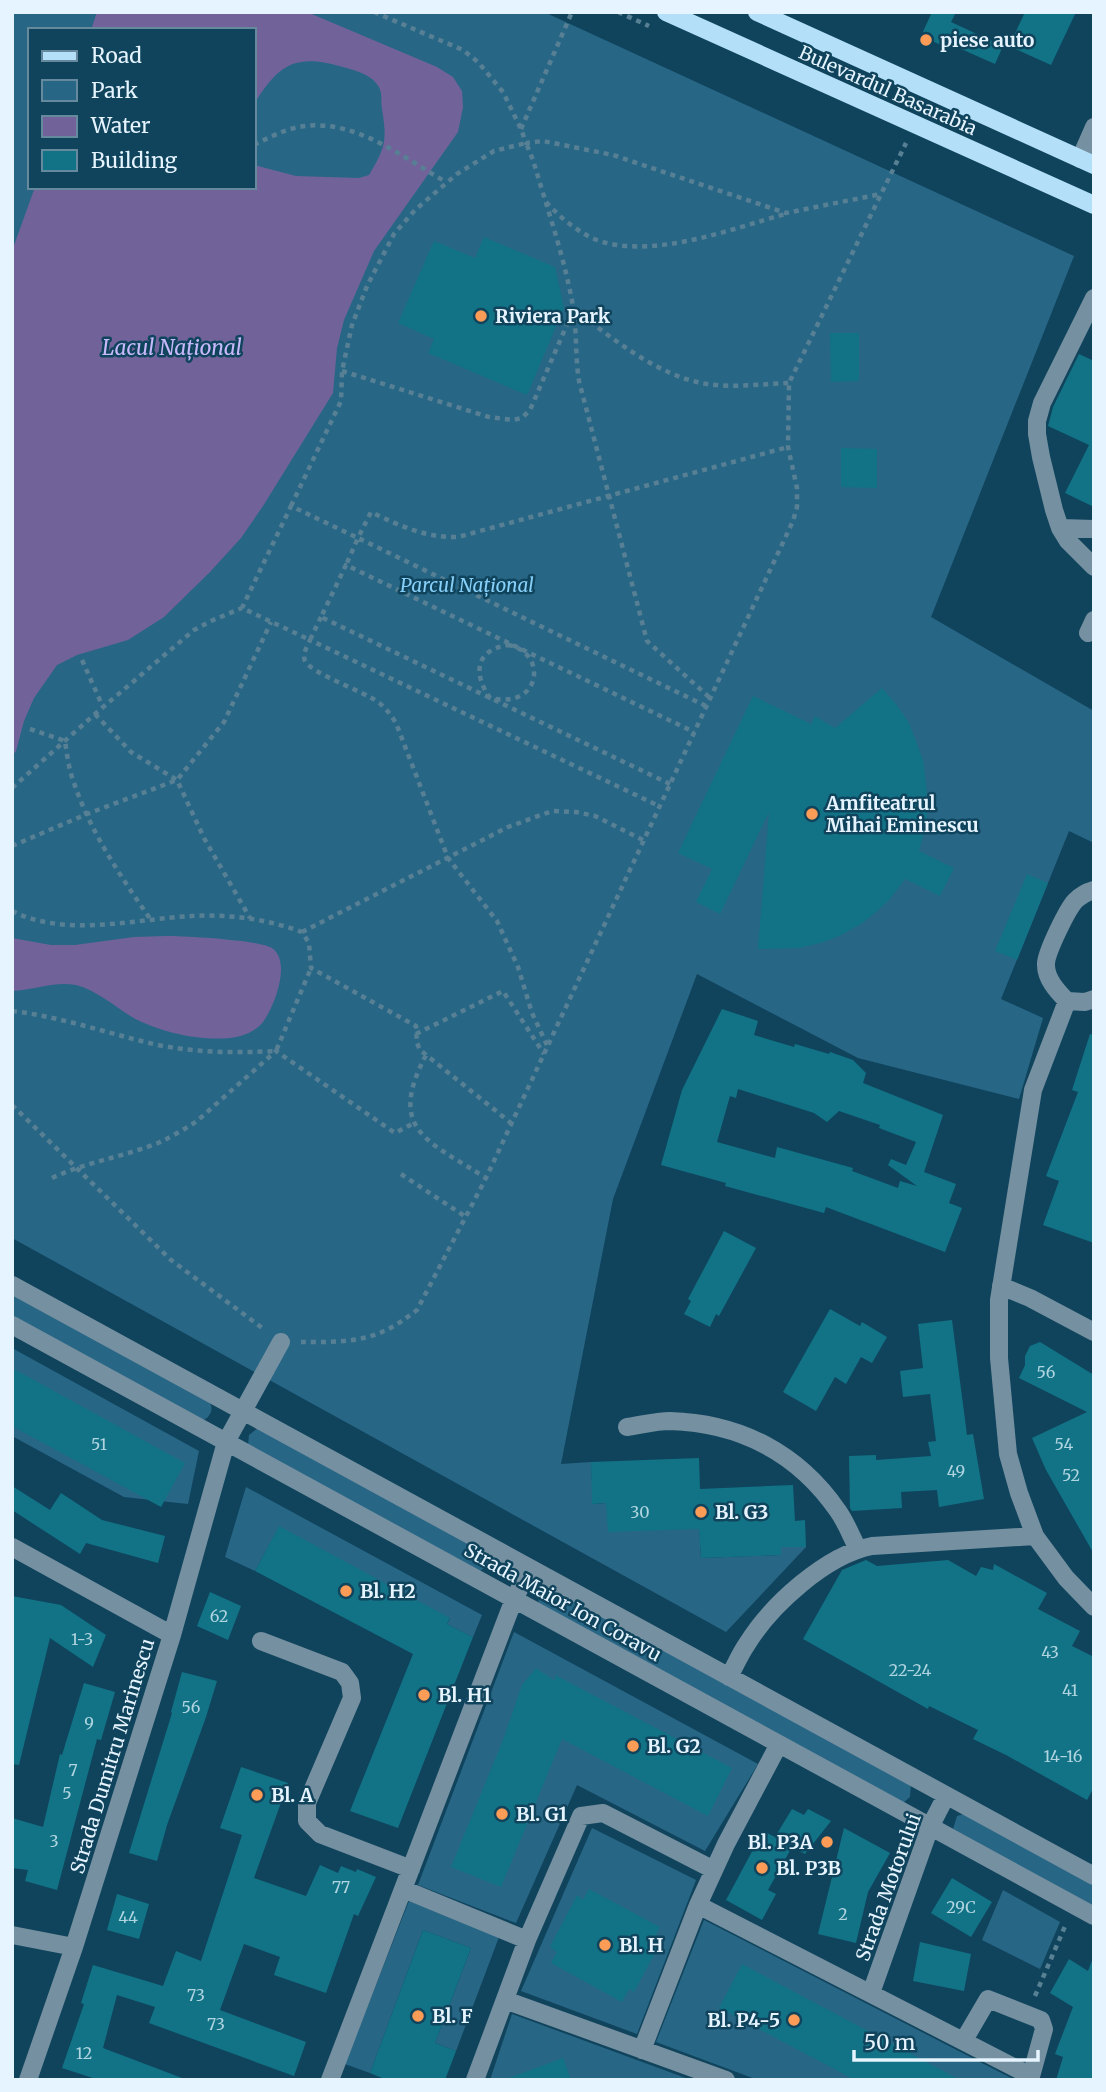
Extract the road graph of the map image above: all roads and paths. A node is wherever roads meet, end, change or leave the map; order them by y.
1 (374, 12) edge
2 (572, 12) edge
3 (666, 12) edge
4 (757, 12) edge
5 (1094, 127) edge
6 (521, 129) junction
7 (526, 142) junction
8 (906, 143) dead end
9 (256, 144) edge
10 (1087, 162) edge
11 (446, 182) junction
12 (881, 194) junction
13 (545, 200) junction
14 (1094, 205) edge
15 (786, 213) junction
16 (1094, 298) edge
17 (573, 309) junction
18 (342, 371) junction
19 (789, 383) junction
20 (788, 447) junction
21 (608, 495) junction
22 (291, 506) junction
23 (1060, 528) junction
24 (1094, 529) edge
25 (358, 538) junction
26 (345, 565) junction
27 (1094, 567) edge
28 (242, 608) junction
29 (321, 617) junction
30 (271, 622) junction
31 (310, 640) junction
32 (517, 647) junction
33 (82, 660) dead end
34 (490, 698) junction
35 (710, 698) junction
36 (706, 706) junction
37 (103, 707) junction
38 (95, 714) junction
39 (30, 729) dead end
40 (694, 732) junction
41 (65, 741) junction
42 (177, 780) junction
43 (670, 784) junction
44 (12, 788) edge
45 (660, 806) junction
46 (87, 814) junction
47 (643, 840) junction
48 (12, 846) edge
49 (448, 858) junction
50 (1094, 890) edge
51 (12, 911) edge
52 (250, 919) junction
53 (151, 920) junction
54 (302, 932) junction
55 (311, 968) junction
56 (1094, 999) edge
57 (1067, 1001) junction
58 (12, 1011) edge
59 (416, 1034) junction
60 (548, 1045) junction
61 (276, 1051) junction
62 (544, 1054) junction
63 (426, 1055) junction
64 (12, 1105) edge
65 (414, 1123) junction
66 (511, 1123) junction
67 (76, 1167) junction
68 (401, 1174) dead end
69 (51, 1178) dead end
70 (486, 1178) junction
71 (466, 1217) junction
72 (12, 1285) edge
73 (1001, 1286) junction
74 (12, 1325) edge
75 (1094, 1332) edge
76 (281, 1342) junction
77 (243, 1412) junction
78 (628, 1427) dead end
79 (226, 1442) junction
80 (1035, 1536) junction
81 (12, 1547) edge
82 (858, 1549) junction
83 (530, 1569) junction
84 (514, 1599) junction
85 (1094, 1607) edge
86 (172, 1635) junction
87 (261, 1641) dead end
88 (729, 1677) junction
89 (779, 1744) junction
90 (946, 1796) junction
91 (930, 1827) junction
92 (411, 1869) junction
93 (714, 1870) junction
94 (1094, 1877) edge
95 (403, 1889) junction
96 (698, 1905) junction
97 (1074, 1906) junction
98 (1094, 1916) edge
99 (12, 1934) edge
100 (527, 1940) junction
101 (74, 1947) junction
102 (872, 1993) junction
103 (505, 2000) junction
104 (1030, 2006) dead end
105 (964, 2040) junction
106 (642, 2050) junction
107 (1031, 2078) edge
108 (28, 2080) edge
109 (330, 2080) edge
110 (475, 2080) edge
111 (726, 2080) edge

1 - 6 path
2 - 6 path
3 - 14 main road, Bulevardul Basarabia
4 - 10 main road, Bulevardul Basarabia
5 - 10 street, Bulevardul Basarabia
6 - 7 path
7 - 11 path
7 - 13 path
7 - 15 path
8 - 12 path
9 - 11 path
11 - 18 path
12 - 15 path
12 - 19 path
13 - 15 path
13 - 17 path
16 - 23 street
17 - 18 path
17 - 19 path
17 - 21 path
18 - 22 path
19 - 20 path
20 - 21 path
20 - 35 path
21 - 25 path
21 - 35 path
22 - 25 path
22 - 28 path
23 - 24 street
23 - 27 street
25 - 26 path
25 - 36 path
26 - 29 path
26 - 32 path
28 - 30 path
28 - 37 path
29 - 31 path
29 - 34 path
30 - 31 path
30 - 42 path
31 - 45 path
31 - 49 path
32 - 34 path
32 - 34 path
32 - 40 path
33 - 37 path
34 - 43 path
35 - 36 path
36 - 40 path
37 - 38 path
38 - 41 path
38 - 42 path
39 - 41 path
40 - 43 path
41 - 44 path
41 - 46 path
42 - 46 path
42 - 52 path
43 - 45 path
45 - 47 path
46 - 48 path
46 - 53 path
47 - 49 path
47 - 60 path
49 - 54 path
49 - 60 path
50 - 57 street
51 - 53 path
52 - 53 path
52 - 54 path
54 - 55 path
55 - 59 path
55 - 61 path
56 - 57 street
57 - 73 street
58 - 61 path
59 - 62 path
59 - 63 path
60 - 62 path
61 - 65 path
61 - 67 path
62 - 66 path
63 - 65 path
63 - 66 path
64 - 67 path
65 - 70 path
66 - 70 path
67 - 69 path
67 - 76 path
68 - 71 path
70 - 71 path
71 - 76 path
72 - 77 street, Strada Maior Ion Coravu
73 - 75 street
73 - 80 street
74 - 79 street, Strada Maior Ion Coravu
76 - 77 street, Strada Dumitru Marinescu
77 - 79 street, Strada Dumitru Marinescu
77 - 83 street, Strada Maior Ion Coravu
78 - 82 street
79 - 84 street, Strada Maior Ion Coravu
79 - 86 street, Strada Dumitru Marinescu
80 - 82 street
80 - 85 street
81 - 86 street
82 - 88 street
83 - 84 street
83 - 88 street, Strada Maior Ion Coravu
84 - 89 street, Strada Maior Ion Coravu
84 - 92 street
86 - 101 street, Strada Dumitru Marinescu
87 - 92 street
88 - 90 street, Strada Maior Ion Coravu
89 - 91 street, Strada Maior Ion Coravu
89 - 93 street
90 - 91 street, Strada Motorului
90 - 94 street, Strada Maior Ion Coravu
91 - 97 street, Strada Maior Ion Coravu
91 - 102 street, Strada Motorului
92 - 95 street
93 - 96 street
93 - 100 street
95 - 100 street
95 - 109 street
96 - 102 street
96 - 106 street
97 - 98 street, Strada Maior Ion Coravu
97 - 104 path
99 - 101 street
100 - 103 street
101 - 108 street, Strada Dumitru Marinescu
102 - 105 street
103 - 106 street
103 - 110 street
105 - 107 street
105 - 107 street
106 - 111 street

